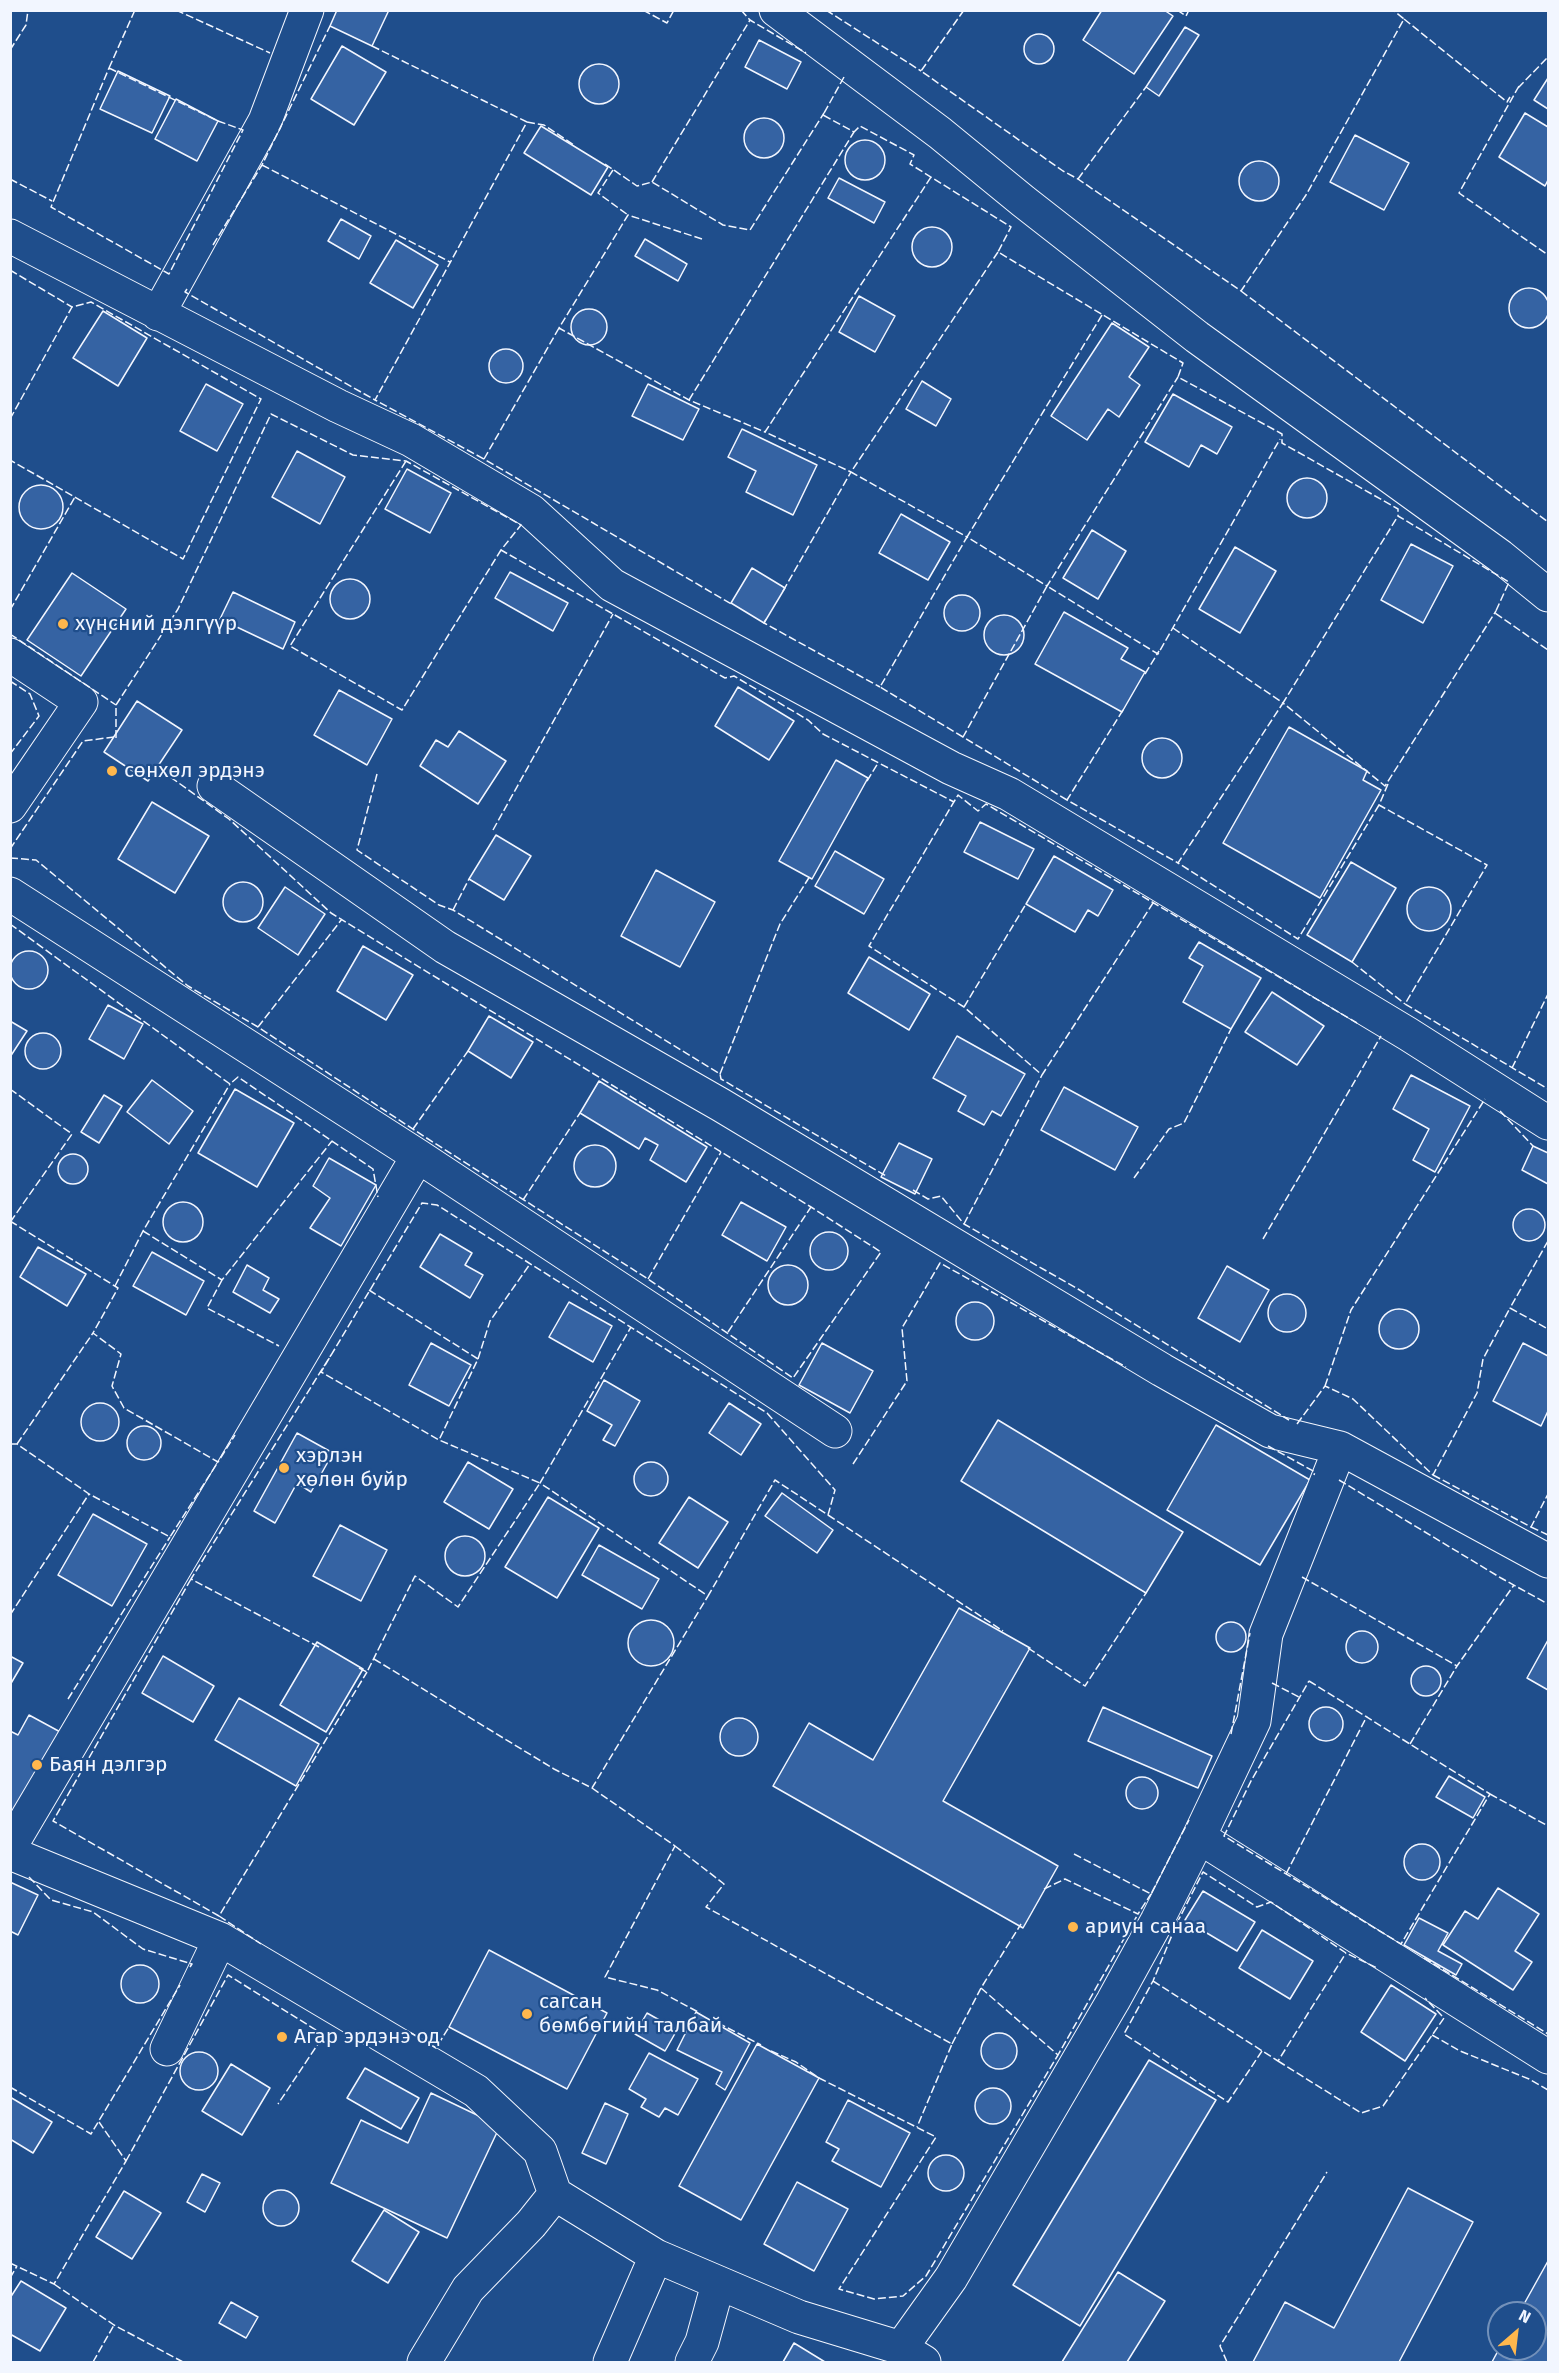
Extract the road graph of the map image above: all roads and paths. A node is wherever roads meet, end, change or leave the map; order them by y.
1 (307, 10) edge
2 (776, 10) edge
3 (10, 236) edge
4 (158, 314) junction
5 (1548, 595) edge
6 (10, 655) edge
7 (214, 786) dead end
8 (10, 806) edge
9 (10, 894) edge
10 (1548, 1123) edge
11 (418, 1156) junction
12 (835, 1431) dead end
13 (1340, 1448) junction
14 (1548, 1561) edge
15 (1199, 1837) junction
16 (10, 1847) edge
17 (10, 1853) edge
18 (220, 1939) junction
19 (166, 2049) dead end
20 (1548, 2057) edge
21 (555, 2194) junction
22 (656, 2256) junction
23 (718, 2284) junction
24 (913, 2355) edge
25 (424, 2362) edge
26 (610, 2362) edge
27 (692, 2362) edge

1 - 4 street
2 - 5 street
3 - 4 street
4 - 10 street
6 - 8 street
7 - 13 street
9 - 11 street
11 - 12 street
11 - 16 street
13 - 14 street
13 - 15 street
15 - 20 street
15 - 24 street
17 - 18 street
18 - 19 street
18 - 21 street
21 - 22 street
21 - 25 street
22 - 23 street
22 - 26 street
23 - 24 street
23 - 27 street

